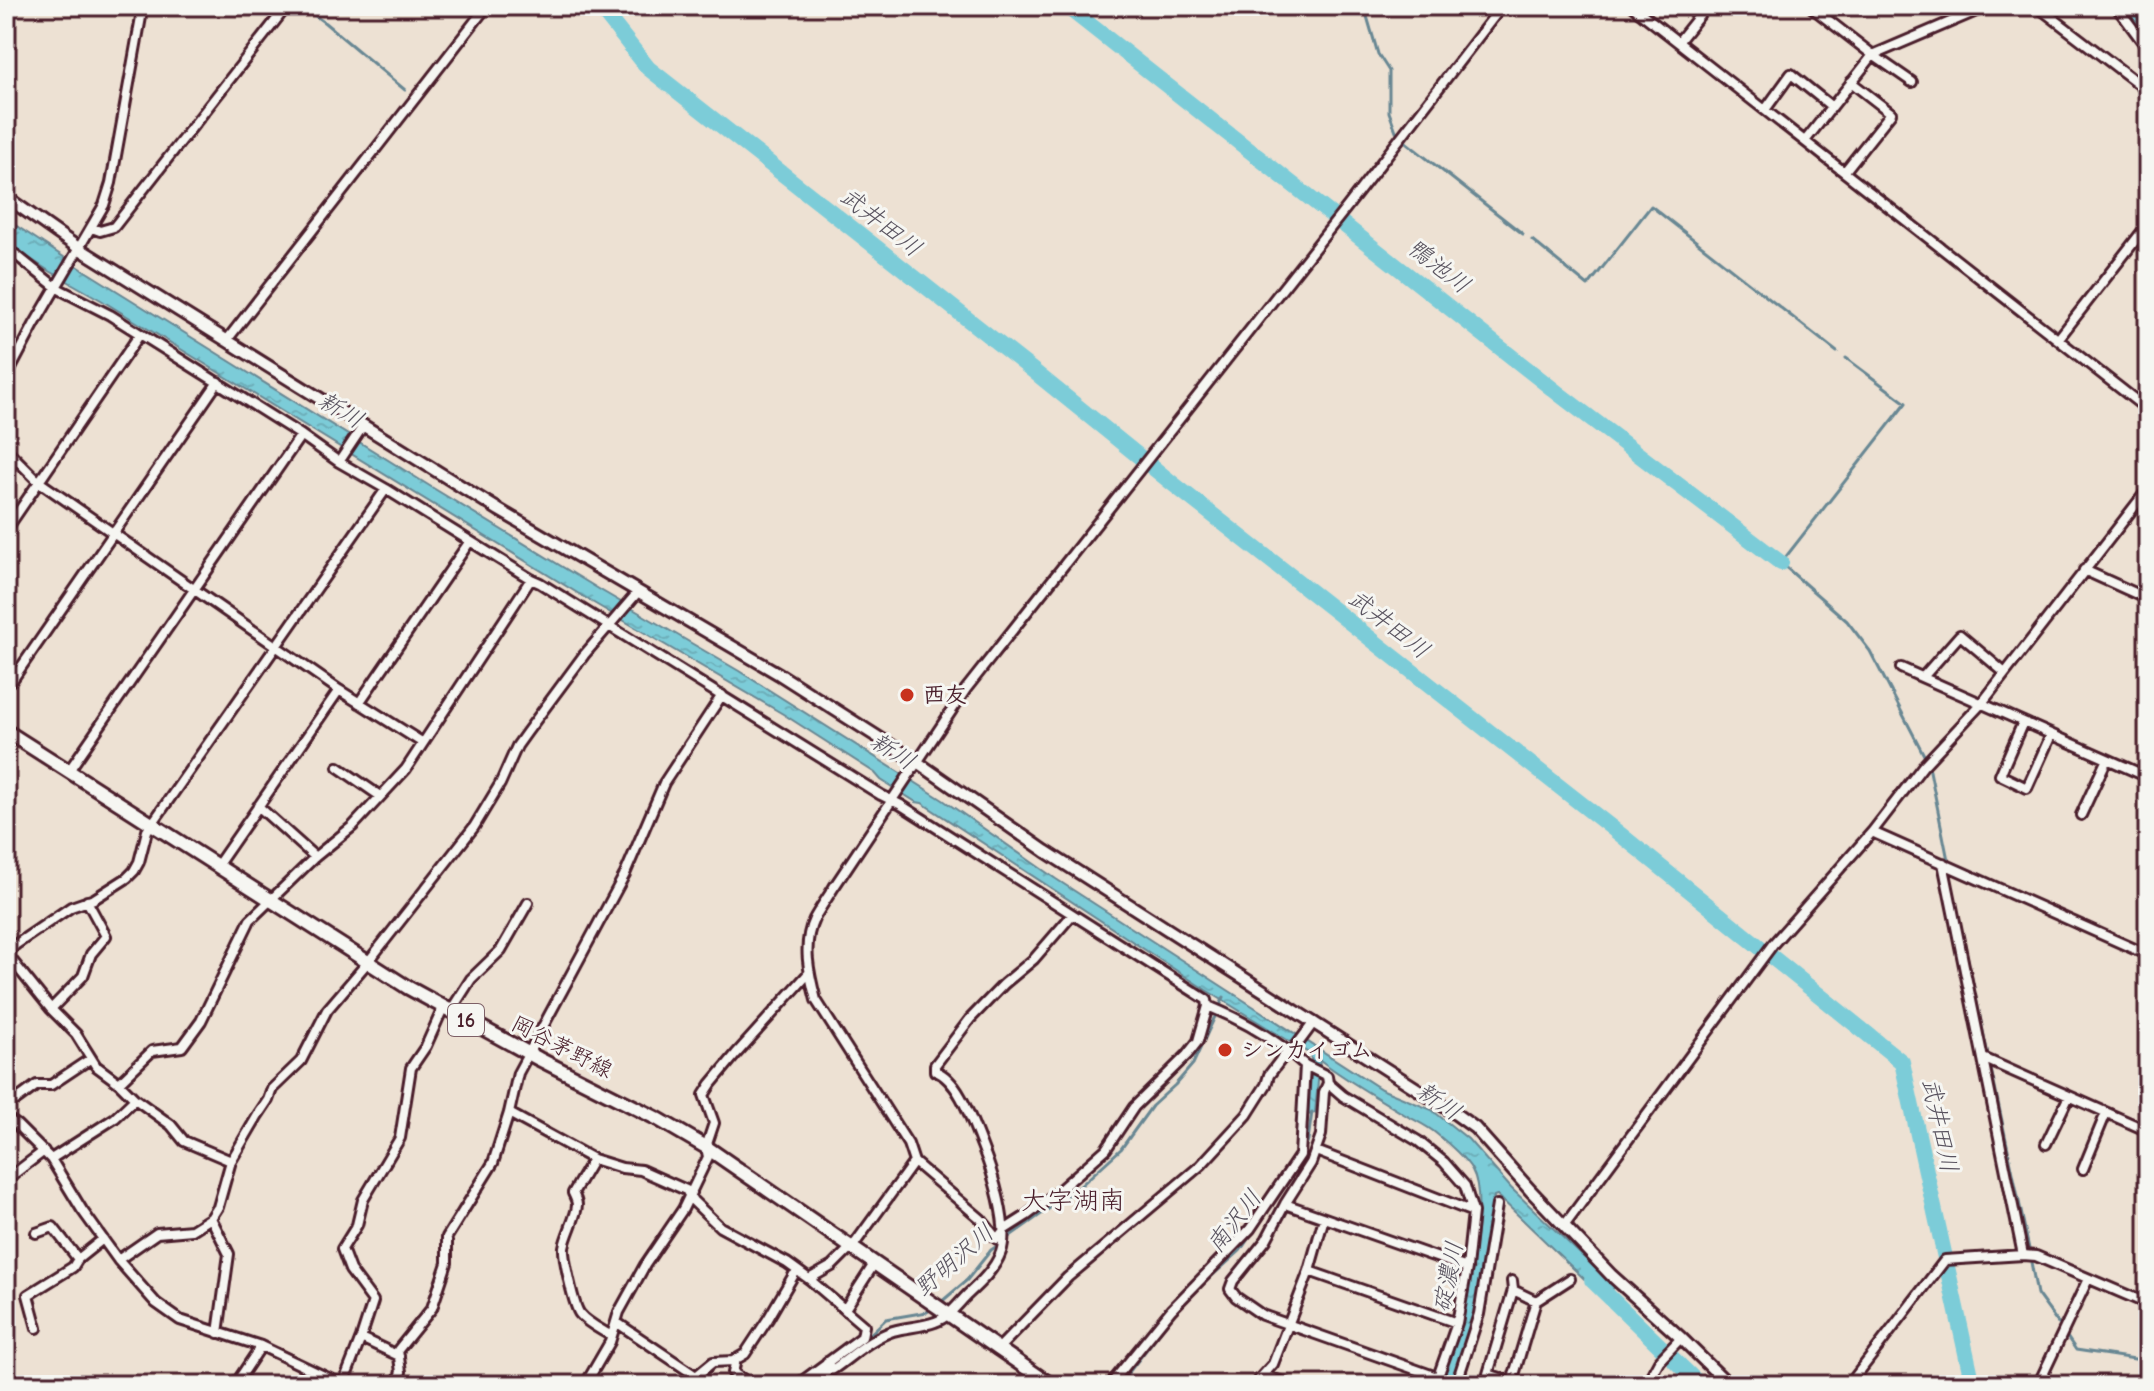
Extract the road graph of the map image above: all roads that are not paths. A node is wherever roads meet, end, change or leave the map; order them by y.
1 (143, 6) edge
2 (287, 6) edge
3 (487, 6) edge
4 (1502, 6) edge
5 (1632, 6) edge
6 (1707, 6) edge
7 (1810, 6) edge
8 (1988, 6) edge
9 (2037, 6) edge
10 (2116, 6) edge
11 (1679, 41) junction
12 (2148, 49) edge
13 (1873, 55) junction
14 (1851, 82) junction
15 (1912, 82) dead end
16 (2148, 91) edge
17 (1832, 107) junction
18 (1765, 110) junction
19 (1805, 141) junction
20 (1845, 171) junction
21 (6, 197) edge
22 (2148, 224) edge
23 (92, 228) junction
24 (6, 250) edge
25 (78, 252) junction
26 (58, 285) junction
27 (140, 334) junction
28 (2059, 338) junction
29 (227, 340) junction
30 (9, 366) edge
31 (6, 378) edge
32 (218, 382) junction
33 (2148, 410) edge
34 (360, 430) junction
35 (301, 435) junction
36 (6, 449) edge
37 (340, 460) junction
38 (38, 481) junction
39 (386, 489) junction
40 (2148, 489) edge
41 (6, 530) edge
42 (113, 534) junction
43 (470, 541) junction
44 (2084, 570) junction
45 (531, 579) junction
46 (194, 590) junction
47 (635, 596) junction
48 (2148, 599) edge
49 (612, 624) junction
50 (277, 647) junction
51 (1901, 668) dead end
52 (2005, 673) junction
53 (1923, 677) junction
54 (6, 684) edge
55 (339, 690) junction
56 (722, 695) junction
57 (359, 703) junction
58 (1982, 703) junction
59 (2023, 722) junction
60 (6, 731) edge
61 (2051, 735) junction
62 (423, 743) junction
63 (2107, 759) junction
64 (914, 766) junction
65 (338, 767) dead end
66 (68, 772) junction
67 (2148, 777) edge
68 (380, 796) junction
69 (892, 798) junction
70 (258, 806) junction
71 (2081, 815) dead end
72 (152, 825) junction
73 (1872, 832) junction
74 (315, 857) junction
75 (1943, 863) junction
76 (217, 866) junction
77 (269, 900) junction
78 (87, 901) junction
79 (528, 903) dead end
80 (1072, 915) junction
81 (6, 955) edge
82 (2148, 955) edge
83 (368, 962) junction
84 (809, 973) junction
85 (1208, 1006) junction
86 (51, 1009) junction
87 (446, 1010) junction
88 (1311, 1026) junction
89 (1292, 1050) junction
90 (530, 1053) junction
91 (1983, 1058) junction
92 (90, 1059) junction
93 (1305, 1065) junction
94 (119, 1083) junction
95 (1328, 1083) junction
96 (2069, 1096) junction
97 (135, 1099) junction
98 (6, 1104) edge
99 (509, 1113) junction
100 (2106, 1113) junction
101 (6, 1118) edge
102 (2148, 1131) edge
103 (2046, 1144) dead end
104 (706, 1147) junction
105 (44, 1151) junction
106 (1316, 1151) junction
107 (51, 1159) junction
108 (593, 1159) junction
109 (231, 1161) junction
110 (914, 1162) junction
111 (2083, 1169) dead end
112 (6, 1180) edge
113 (689, 1196) junction
114 (1285, 1204) junction
115 (1497, 1205) dead end
116 (1473, 1212) junction
117 (211, 1218) junction
118 (1324, 1218) junction
119 (1564, 1226) junction
120 (1004, 1230) junction
121 (36, 1233) dead end
122 (103, 1239) junction
123 (850, 1247) junction
124 (2023, 1255) junction
125 (78, 1259) junction
126 (118, 1260) junction
127 (874, 1264) junction
128 (1467, 1268) junction
129 (796, 1271) junction
130 (1309, 1271) junction
131 (809, 1279) junction
132 (1570, 1279) dead end
133 (2088, 1279) junction
134 (1536, 1301) junction
135 (2148, 1304) edge
136 (845, 1309) junction
137 (944, 1312) junction
138 (616, 1322) junction
139 (1457, 1323) junction
140 (1289, 1324) junction
141 (37, 1328) dead end
142 (218, 1333) junction
143 (611, 1336) junction
144 (361, 1338) junction
145 (1681, 1338) junction
146 (261, 1346) junction
147 (997, 1350) junction
148 (399, 1356) junction
149 (736, 1359) junction
150 (829, 1365) junction
151 (1263, 1375) junction
152 (696, 1376) junction
153 (1436, 1381) edge
154 (1511, 1383) edge
155 (805, 1384) edge
156 (235, 1385) edge
157 (343, 1385) edge
158 (396, 1385) edge
159 (585, 1385) edge
160 (687, 1385) edge
161 (752, 1385) edge
162 (1051, 1385) edge
163 (1110, 1385) edge
164 (1254, 1385) edge
165 (1291, 1385) edge
166 (1456, 1385) edge
167 (1646, 1385) edge
168 (1729, 1385) edge
169 (1849, 1385) edge
170 (2038, 1385) edge

1 - 23 street
2 - 23 street
3 - 29 street
4 - 64 street
5 - 11 street
6 - 11 street
7 - 13 street
8 - 13 street
9 - 16 street
10 - 12 street
11 - 18 street
13 - 14 street
13 - 15 street
14 - 17 street
14 - 20 street
17 - 18 street
17 - 19 street
18 - 19 street
19 - 20 street
20 - 28 street
21 - 25 street
22 - 28 street
23 - 25 street
24 - 26 street
25 - 26 street
25 - 29 street
26 - 27 street
26 - 30 street
27 - 32 street
27 - 38 street
28 - 33 street
29 - 34 street
30 - 31 street
32 - 35 street
32 - 42 street
34 - 37 street
34 - 47 street
35 - 37 street
35 - 46 street
36 - 38 street
37 - 39 street
38 - 41 street
38 - 42 street
39 - 43 street
39 - 50 street
40 - 44 street
42 - 46 street
42 - 54 street
43 - 45 street
43 - 57 street
44 - 48 street
44 - 52 street
45 - 49 street
45 - 62 street
46 - 50 street
46 - 66 street
47 - 49 street
47 - 64 street
49 - 56 street
49 - 83 street
50 - 55 street
50 - 72 street
51 - 53 street
52 - 53 street
52 - 58 street
53 - 58 street
55 - 57 street
55 - 70 street
56 - 69 street
56 - 90 street
57 - 62 street
58 - 59 street
58 - 73 street
59 - 61 street
59 - 61 street
60 - 66 main road, 岡谷茅野線 / 16
61 - 63 street
62 - 68 street
63 - 67 street
63 - 71 street
64 - 69 street
64 - 88 street
65 - 68 street
66 - 72 main road, 岡谷茅野線 / 16
68 - 74 street
69 - 80 street
69 - 84 street
70 - 74 street
70 - 76 street
72 - 76 main road, 岡谷茅野線 / 16
72 - 78 street
73 - 75 street
73 - 119 street
74 - 77 street
75 - 82 street
75 - 91 street
76 - 77 main road, 岡谷茅野線 / 16
77 - 83 main road, 岡谷茅野線 / 16
77 - 94 street
78 - 81 street
78 - 86 street
79 - 87 street
80 - 85 street
80 - 120 street
81 - 86 street
83 - 87 main road, 岡谷茅野線 / 16
83 - 109 street
84 - 104 street
84 - 110 street
85 - 89 street
85 - 120 street
86 - 92 street
87 - 90 main road, 岡谷茅野線 / 16
87 - 144 street
88 - 89 street
88 - 119 street
89 - 93 street
89 - 147 street
90 - 99 street
90 - 104 main road, 岡谷茅野線 / 16
91 - 96 street
91 - 124 street
92 - 94 street
92 - 98 street
93 - 95 street
93 - 163 street
94 - 97 street
95 - 106 street
95 - 116 street
96 - 100 street
96 - 103 street
97 - 107 street
97 - 109 street
99 - 108 street
99 - 148 street
100 - 102 street
100 - 111 street
101 - 105 street
104 - 113 street
104 - 123 main road, 岡谷茅野線 / 16
105 - 107 street
105 - 112 street
106 - 114 street
106 - 116 street
107 - 122 street
108 - 113 street
108 - 143 street
109 - 117 street
110 - 120 street
110 - 123 street
113 - 129 street
113 - 138 street
114 - 118 street
114 - 140 street
115 - 166 street
116 - 128 street
117 - 126 street
117 - 142 street
118 - 128 street
118 - 130 street
119 - 145 street
120 - 137 street
121 - 125 street
122 - 125 street
122 - 126 street
123 - 127 main road, 岡谷茅野線 / 16
123 - 131 street
124 - 133 street
124 - 169 street
125 - 141 street
126 - 142 street
127 - 136 street
127 - 137 main road, 岡谷茅野線 / 16
128 - 139 street
129 - 131 street
129 - 149 street
130 - 139 street
130 - 140 street
131 - 136 street
132 - 134 street
133 - 135 street
133 - 170 street
134 - 154 street
134 - 154 street
136 - 150 street
137 - 147 main road, 岡谷茅野線 / 16
137 - 150 street
138 - 143 street
138 - 152 street
139 - 153 street
140 - 151 street
140 - 153 street
142 - 146 street
143 - 159 street
144 - 148 street
144 - 157 street
145 - 167 street
145 - 168 street
146 - 156 street
146 - 157 street
147 - 162 main road, 岡谷茅野線 / 16
148 - 158 street
149 - 152 street
149 - 161 street
150 - 155 street
151 - 164 street
151 - 165 street
152 - 160 street

